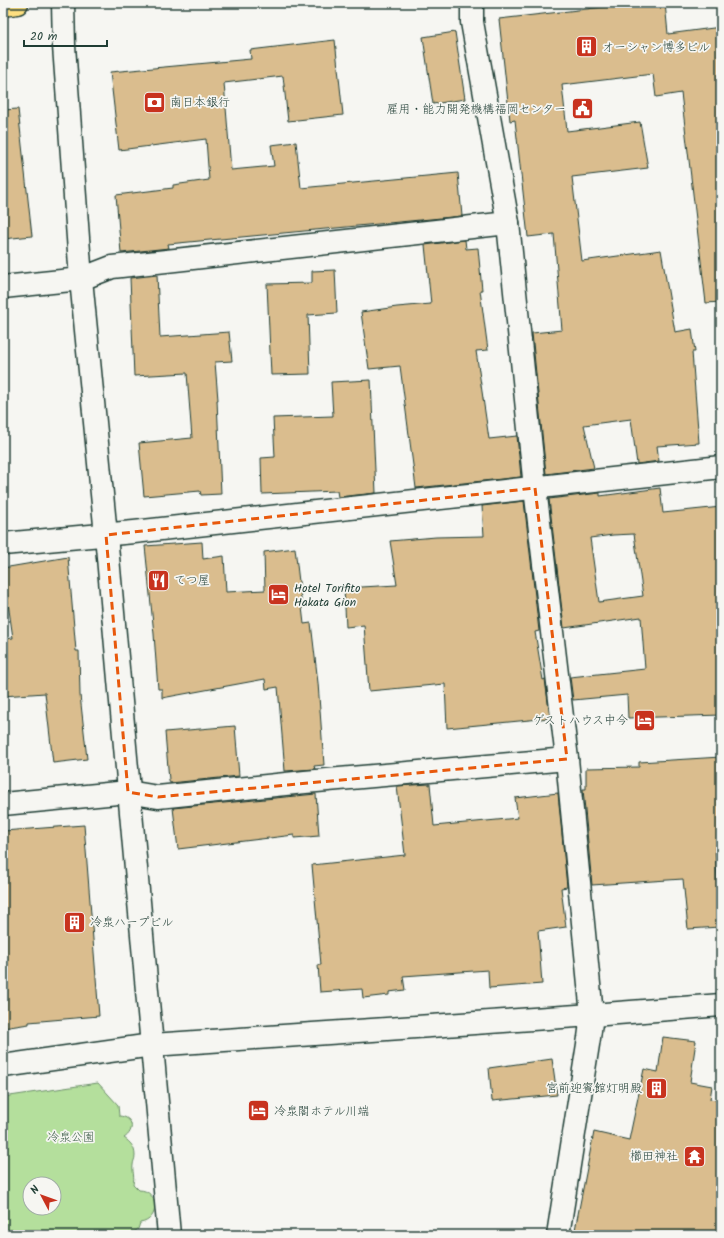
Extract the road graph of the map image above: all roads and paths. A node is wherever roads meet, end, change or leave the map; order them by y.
1 (17, 3) edge
2 (63, 3) edge
3 (472, 3) edge
4 (3, 5) edge
5 (508, 223) junction
6 (81, 279) junction
7 (3, 287) edge
8 (721, 467) edge
9 (535, 488) junction
10 (106, 535) junction
11 (3, 544) edge
12 (567, 759) junction
13 (128, 792) junction
14 (3, 804) edge
15 (721, 1005) edge
16 (592, 1015) junction
17 (152, 1045) junction
18 (3, 1066) edge
19 (169, 1235) edge
20 (558, 1235) edge

1 - 4 main road
2 - 6 street
3 - 5 street
5 - 6 street
5 - 9 street
6 - 7 street
6 - 10 street
8 - 9 street
9 - 10 street
9 - 12 street
10 - 11 street
10 - 13 street
12 - 13 street
12 - 16 street
13 - 14 street
13 - 17 street
15 - 16 street
16 - 17 street
16 - 20 street
17 - 18 street
17 - 19 street

